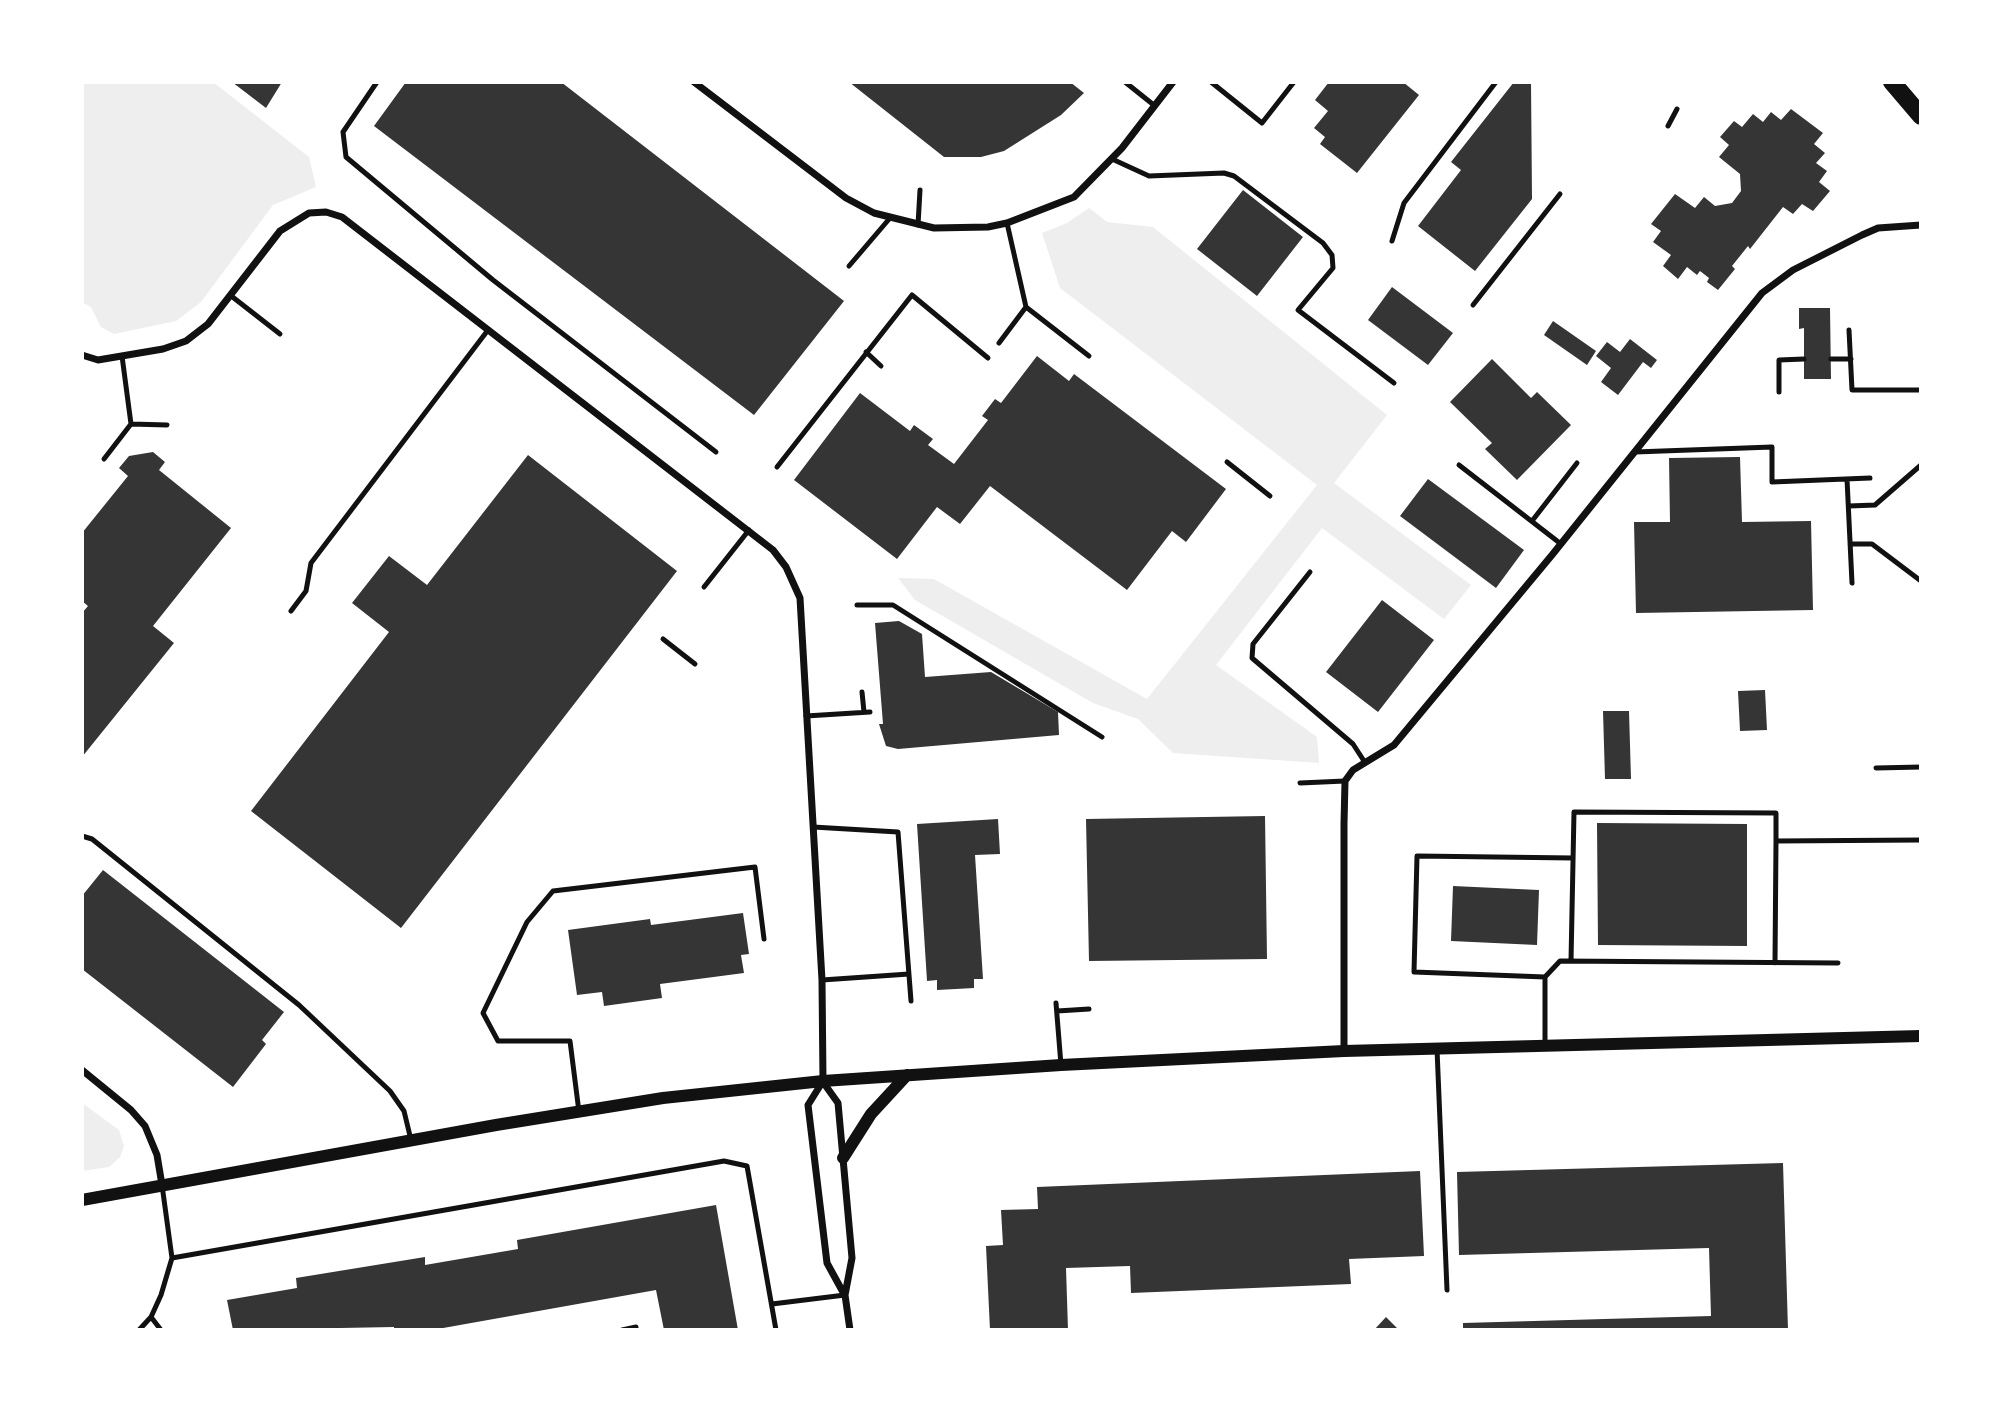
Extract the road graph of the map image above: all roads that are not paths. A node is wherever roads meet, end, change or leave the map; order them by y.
1 (377, 82) edge
2 (694, 82) edge
3 (1125, 82) edge
4 (1173, 82) edge
5 (1211, 82) edge
6 (1294, 82) edge
7 (1496, 82) edge
8 (1892, 82) edge
9 (1155, 106) junction
10 (1677, 109) dead end
11 (1921, 116) edge
12 (1668, 126) dead end
13 (1112, 159) junction
14 (920, 190) dead end
15 (1560, 194) dead end
16 (890, 218) junction
17 (1007, 223) junction
18 (918, 225) junction
19 (1921, 225) edge
20 (1392, 241) dead end
21 (849, 266) dead end
22 (230, 295) junction
23 (1473, 305) dead end
24 (1026, 307) junction
25 (488, 330) junction
26 (1849, 330) dead end
27 (280, 334) dead end
28 (999, 343) dead end
29 (866, 352) junction
30 (82, 355) edge
31 (122, 356) junction
32 (1088, 356) dead end
33 (988, 358) dead end
34 (1804, 359) dead end
35 (1830, 359) dead end
36 (1851, 359) junction
37 (881, 366) dead end
38 (1394, 383) dead end
39 (1921, 390) edge
40 (1779, 392) dead end
41 (131, 424) junction
42 (167, 425) dead end
43 (716, 452) dead end
44 (1635, 453) junction
45 (104, 459) dead end
46 (1227, 462) dead end
47 (1577, 463) dead end
48 (1460, 465) dead end
49 (1921, 465) edge
50 (777, 467) dead end
51 (1870, 478) dead end
52 (1847, 479) junction
53 (1270, 496) dead end
54 (1849, 506) junction
55 (1532, 521) junction
56 (749, 530) junction
57 (1561, 544) junction
58 (1850, 544) junction
59 (1310, 572) dead end
60 (1921, 582) edge
61 (1852, 583) dead end
62 (704, 587) dead end
63 (857, 605) dead end
64 (291, 611) dead end
65 (663, 639) dead end
66 (695, 664) dead end
67 (862, 692) dead end
68 (806, 716) junction
69 (1102, 737) dead end
70 (1364, 761) junction
71 (1921, 767) edge
72 (1876, 768) dead end
73 (1345, 781) junction
74 (1300, 782) dead end
75 (813, 827) junction
76 (82, 836) edge
77 (1921, 840) edge
78 (1776, 841) junction
79 (1573, 858) junction
80 (764, 939) dead end
81 (1571, 961) junction
82 (1775, 963) junction
83 (1838, 963) dead end
84 (909, 974) junction
85 (1545, 977) junction
86 (822, 980) junction
87 (911, 1001) dead end
88 (1056, 1003) dead end
89 (1089, 1009) dead end
90 (1057, 1011) junction
91 (1921, 1036) edge
92 (1545, 1045) junction
93 (1437, 1049) junction
94 (1344, 1051) junction
95 (1060, 1065) junction
96 (82, 1070) edge
97 (907, 1075) junction
98 (823, 1081) junction
99 (579, 1112) junction
100 (411, 1140) junction
101 (843, 1158) junction
102 (162, 1185) junction
103 (82, 1200) edge
104 (172, 1258) junction
105 (1447, 1290) dead end
106 (845, 1295) junction
107 (772, 1304) junction
108 (151, 1317) junction
109 (636, 1327) dead end
110 (139, 1330) edge
111 (161, 1330) edge
112 (622, 1330) edge
113 (776, 1330) edge
114 (849, 1330) edge

1 - 43 lane
2 - 16 street
3 - 9 lane
4 - 9 street
5 - 6 lane
7 - 20 lane
8 - 11 main road
9 - 13 street
10 - 12 lane
13 - 17 street
13 - 38 lane
14 - 18 lane
15 - 23 lane
16 - 18 street
16 - 21 lane
17 - 18 street
17 - 24 lane
19 - 44 street
22 - 25 street
22 - 27 lane
22 - 31 street
24 - 28 lane
24 - 32 lane
25 - 56 street
25 - 64 lane
26 - 36 lane
29 - 33 lane
29 - 37 lane
29 - 50 lane
30 - 31 street
31 - 41 lane
34 - 40 lane
35 - 36 lane
36 - 39 lane
41 - 42 lane
41 - 45 lane
44 - 52 lane
44 - 57 street
46 - 53 lane
47 - 55 lane
48 - 55 lane
49 - 54 lane
51 - 52 lane
52 - 54 lane
54 - 58 lane
55 - 57 lane
56 - 62 lane
56 - 68 street
57 - 70 street
58 - 60 lane
58 - 61 lane
59 - 70 lane
63 - 69 lane
65 - 66 lane
67 - 68 lane
68 - 75 street
70 - 73 street
71 - 72 lane
73 - 74 lane
73 - 94 street
75 - 84 lane
75 - 86 street
76 - 100 lane
77 - 78 lane
78 - 79 lane
78 - 82 lane
79 - 81 lane
79 - 85 lane
80 - 99 lane
81 - 82 lane
81 - 85 lane
82 - 83 lane
84 - 86 lane
84 - 87 lane
85 - 92 lane
86 - 98 street
88 - 90 lane
89 - 90 lane
90 - 95 lane
91 - 92 street
92 - 93 street
93 - 94 street
93 - 105 lane
94 - 95 street
95 - 97 street
96 - 102 street
97 - 98 street
97 - 101 street
98 - 99 street
98 - 101 street
98 - 106 street
99 - 100 street
100 - 102 street
101 - 106 street
102 - 103 street
102 - 104 lane
104 - 107 lane
104 - 108 lane
106 - 107 lane
106 - 114 street
107 - 113 lane
108 - 110 lane
108 - 111 lane
109 - 112 lane

